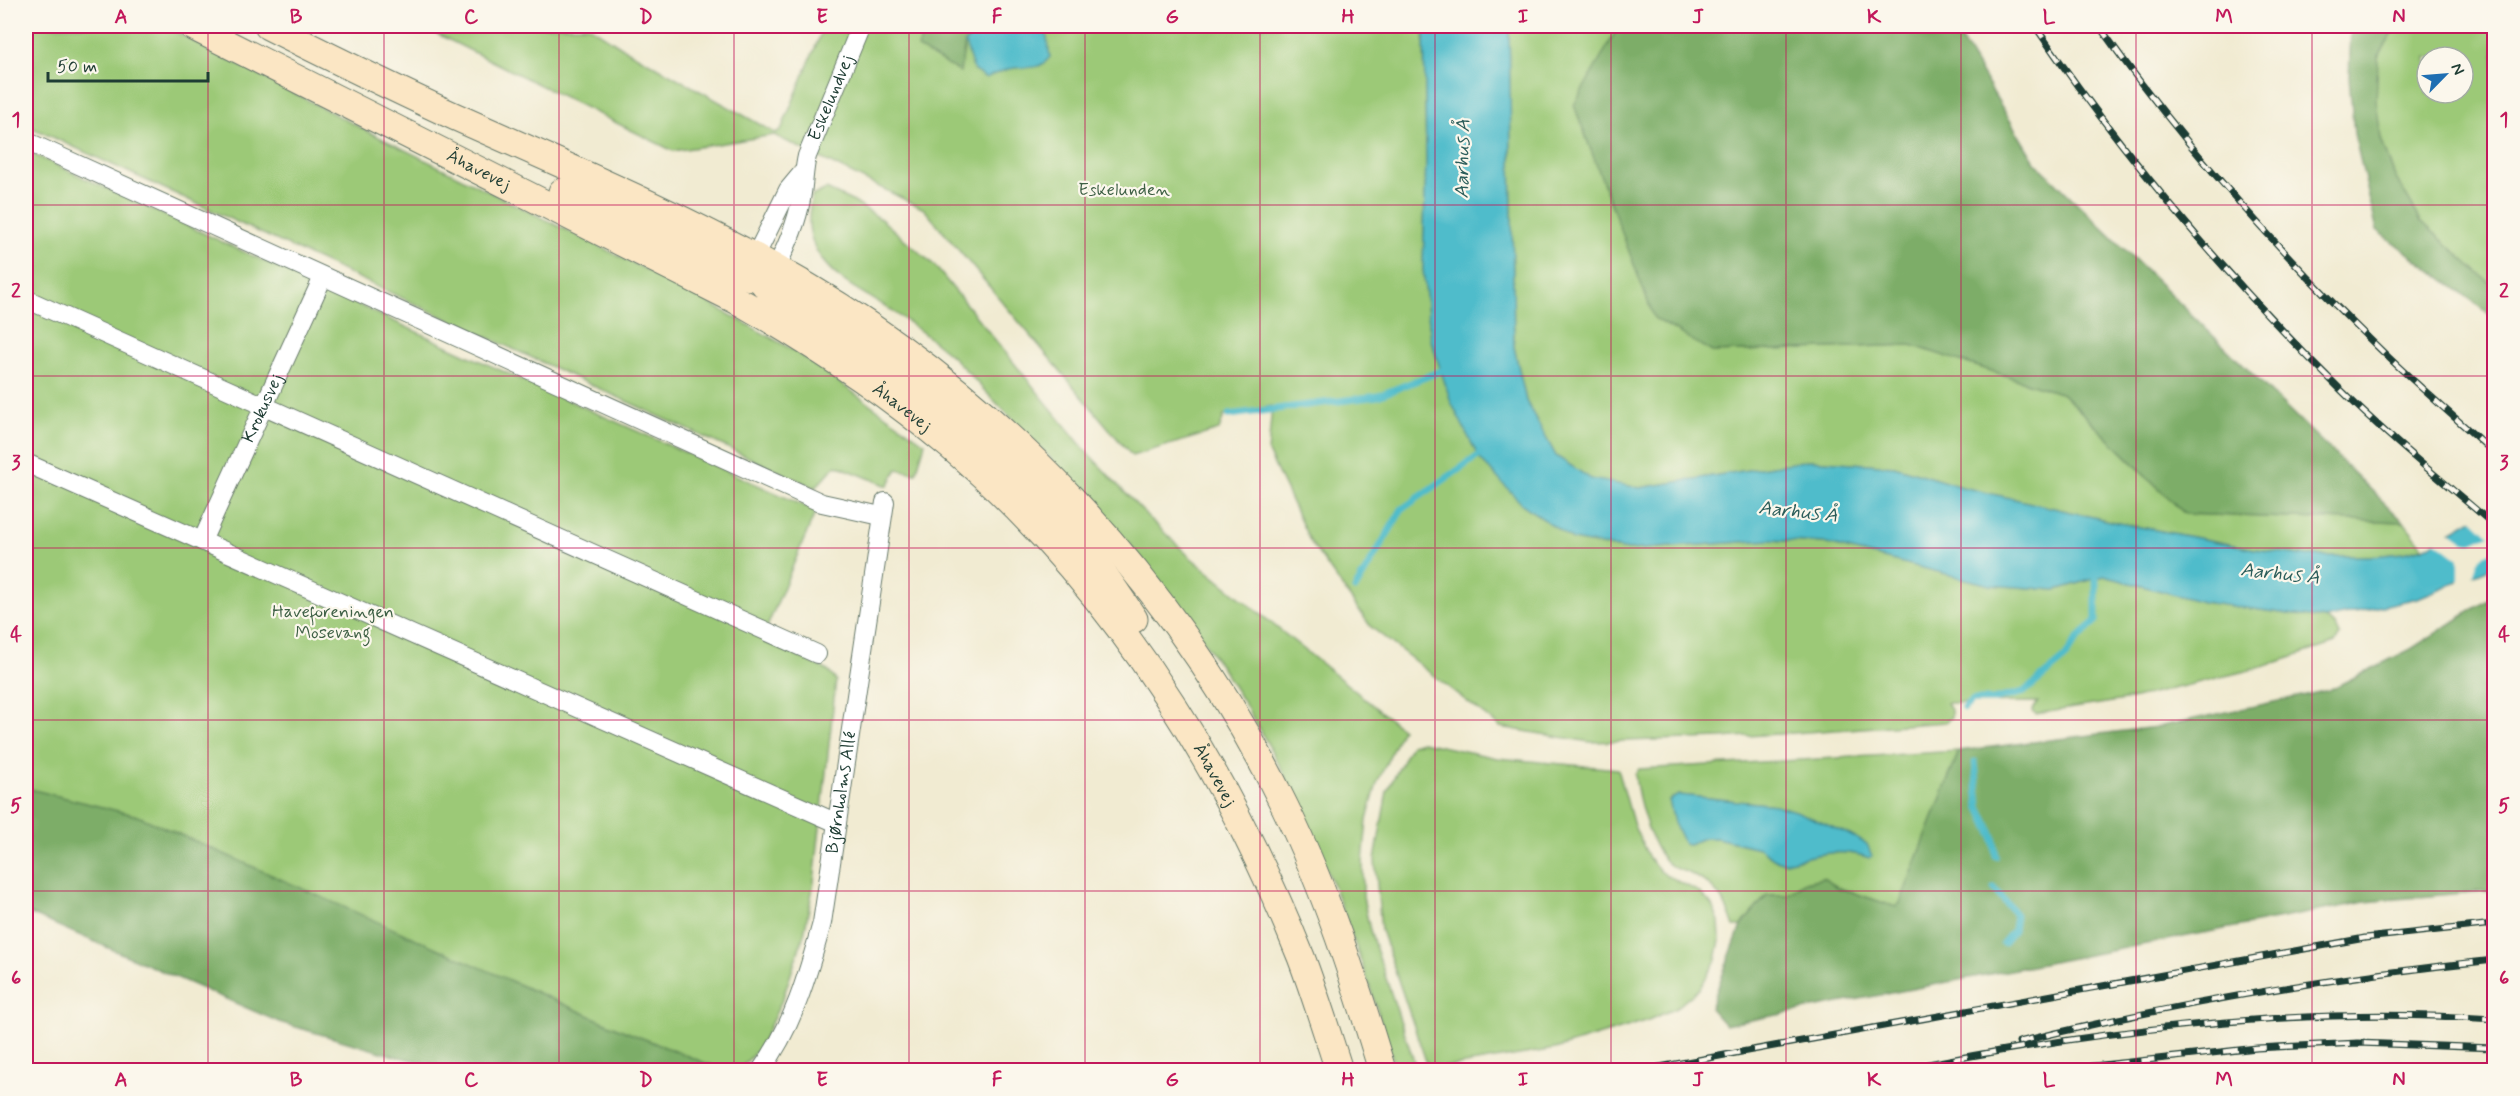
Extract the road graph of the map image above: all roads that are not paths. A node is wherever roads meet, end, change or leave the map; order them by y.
1 (192, 26) edge
2 (268, 26) edge
3 (861, 26) edge
4 (312, 87) junction
5 (26, 141) edge
6 (763, 268) junction
7 (323, 277) junction
8 (26, 299) edge
9 (266, 407) junction
10 (26, 463) edge
11 (202, 542) junction
12 (818, 654) dead end
13 (837, 823) junction
14 (1243, 827) junction
15 (761, 1071) edge
16 (1339, 1071) edge
17 (1382, 1071) edge

1 - 4 main road, Åhavevej
2 - 6 main road
3 - 6 street, Eskelundvej
4 - 6 main road
4 - 14 main road, Åhavevej
5 - 7 street
6 - 14 main road
6 - 17 main road
7 - 9 street, Krokusvej
7 - 13 street, Bjørnholms Allé
8 - 9 street
9 - 11 street, Krokusvej
9 - 12 street
10 - 11 street
11 - 13 street
13 - 15 street, Bjørnholms Allé
14 - 16 main road, Åhavevej

